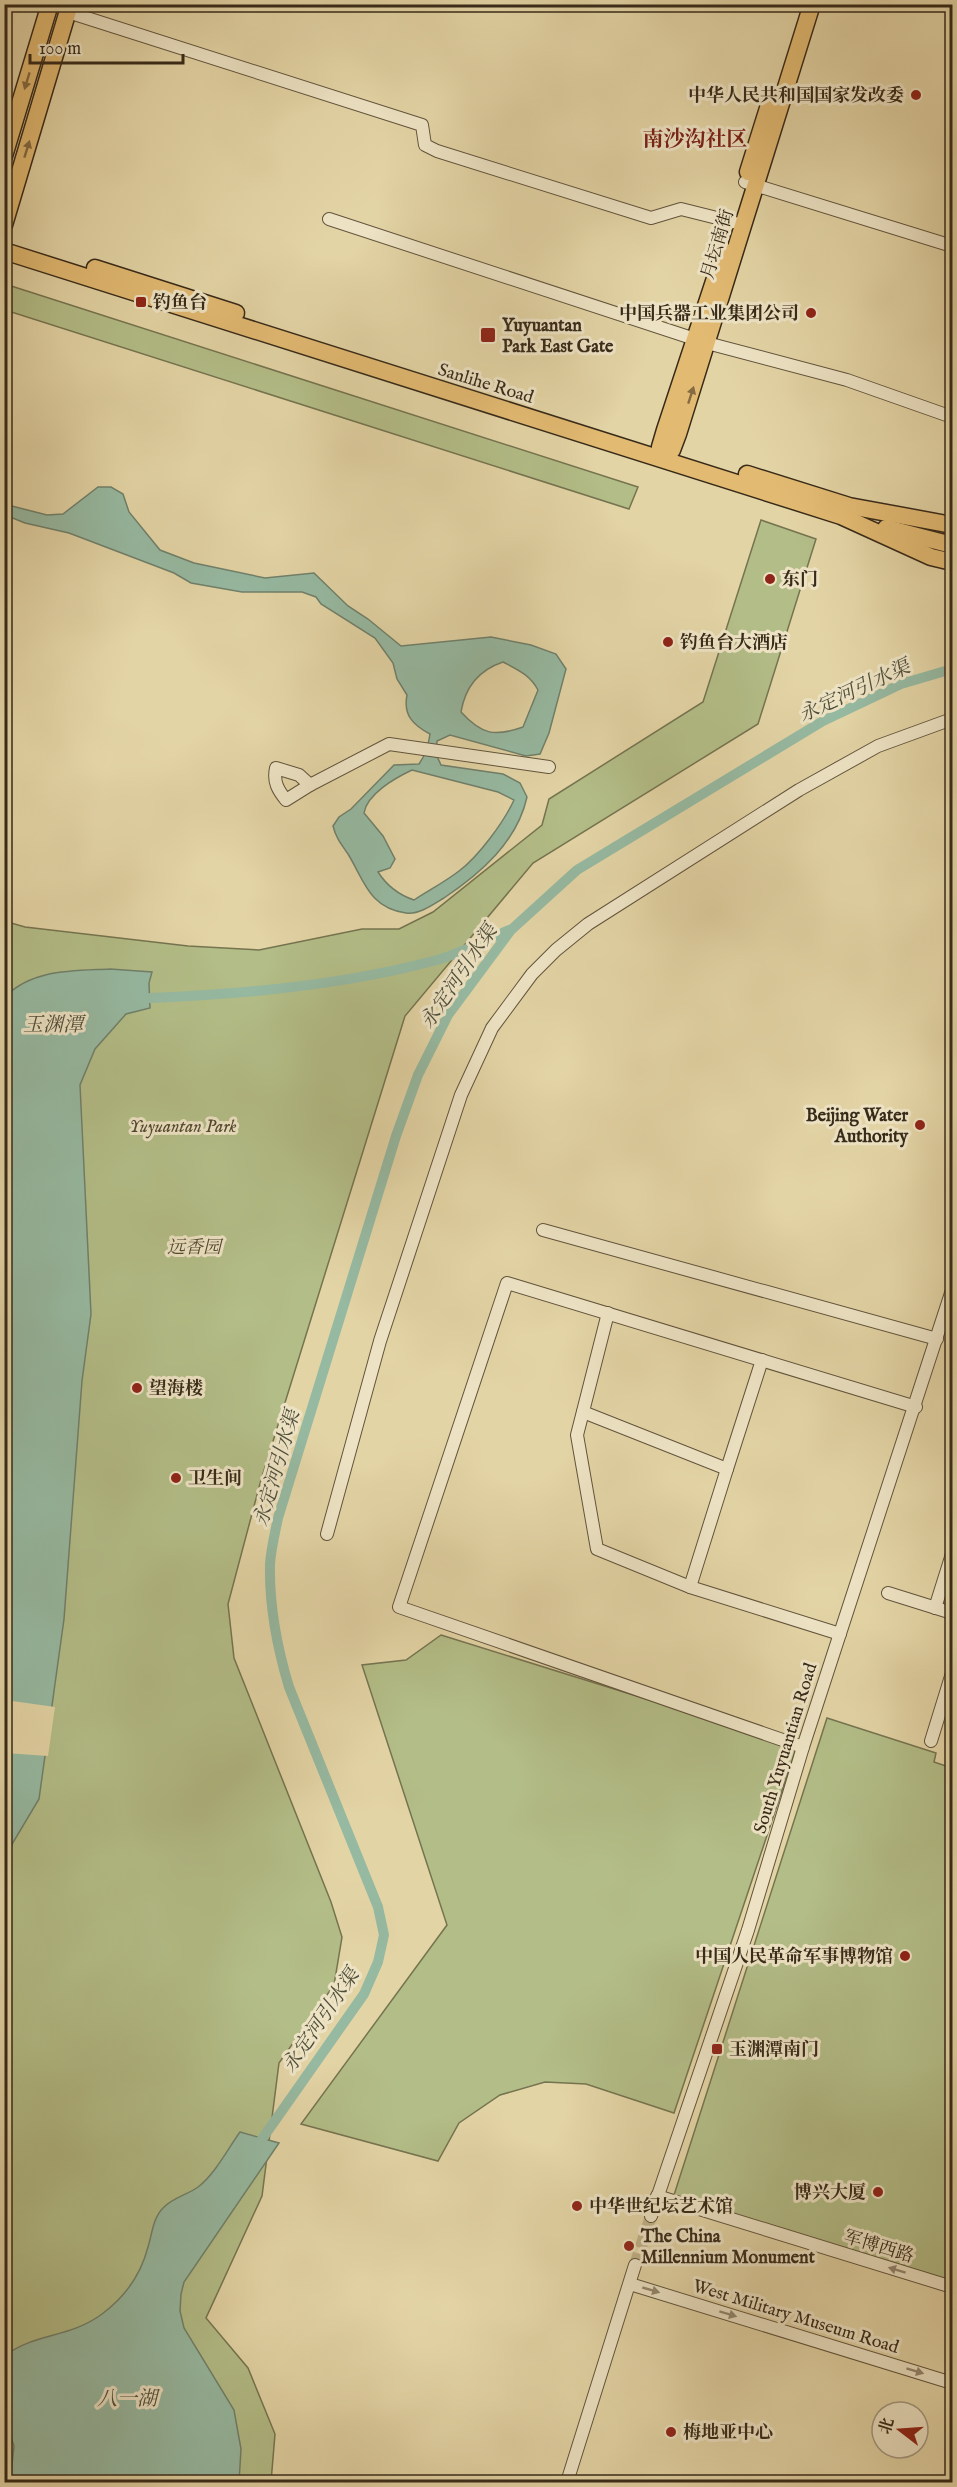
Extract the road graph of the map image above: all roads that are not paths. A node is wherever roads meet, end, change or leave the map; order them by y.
1 (50, 4) edge
2 (801, 4) edge
3 (813, 4) edge
4 (69, 8) edge
5 (4, 156) edge
6 (751, 184) junction
7 (329, 219) dead end
8 (733, 222) junction
9 (4, 225) edge
10 (4, 239) edge
11 (952, 246) edge
12 (4, 251) edge
13 (702, 341) junction
14 (952, 417) edge
15 (665, 452) junction
16 (845, 511) junction
17 (952, 525) edge
18 (945, 543) edge
19 (952, 562) edge
20 (952, 718) edge
21 (549, 767) dead end
22 (310, 785) dead end
23 (543, 1230) dead end
24 (952, 1290) edge
25 (608, 1313) junction
26 (949, 1314) edge
27 (937, 1339) junction
28 (762, 1360) junction
29 (916, 1407) junction
30 (583, 1412) junction
31 (727, 1469) junction
32 (327, 1534) dead end
33 (952, 1554) edge
34 (690, 1587) junction
35 (888, 1593) dead end
36 (935, 1608) junction
37 (952, 1613) edge
38 (840, 1634) junction
39 (952, 1673) edge
40 (931, 1741) dead end
41 (803, 1747) junction
42 (657, 2196) junction
43 (651, 2216) tunnel mouth
44 (635, 2265) tunnel mouth
45 (630, 2284) junction
46 (952, 2287) edge
47 (952, 2383) edge
48 (567, 2482) edge

1 -> 5 main road
2 - 6 main road
3 - 6 main road
4 - 8 street
9 -> 4 main road
6 - 8 main road
6 - 11 street
6 - 13 main road, 月坛南街
7 - 13 street
8 - 13 main road
10 - 15 main road, Sanlihe Road
12 - 15 main road, Sanlihe Road
13 - 14 street
13 - 15 main road, 月坛南街
15 - 16 main road, Sanlihe Road
16 - 17 main road, Sanlihe Road
16 - 18 main road
16 - 19 main road, Sanlihe Road
20 - 32 street
21 - 22 street
23 - 27 street
24 - 26 street, South Yuyuantian Road
25 - 28 street
25 - 30 street
25 - 41 street
26 - 27 street, South Yuyuantian Road
27 - 29 street, South Yuyuantian Road
28 - 29 street
28 - 31 street
29 - 38 street, South Yuyuantian Road
30 - 31 street
30 - 34 street
31 - 34 street
33 - 36 street
34 - 38 street
35 - 36 street
36 - 37 street
38 - 41 street, South Yuyuantian Road
39 - 40 street
41 - 42 street, South Yuyuantian Road
42 - 43 street, South Yuyuantian Road
46 -> 42 street, 军博西路
44 - 45 street
45 -> 47 street, West Military Museum Road
45 - 48 street

